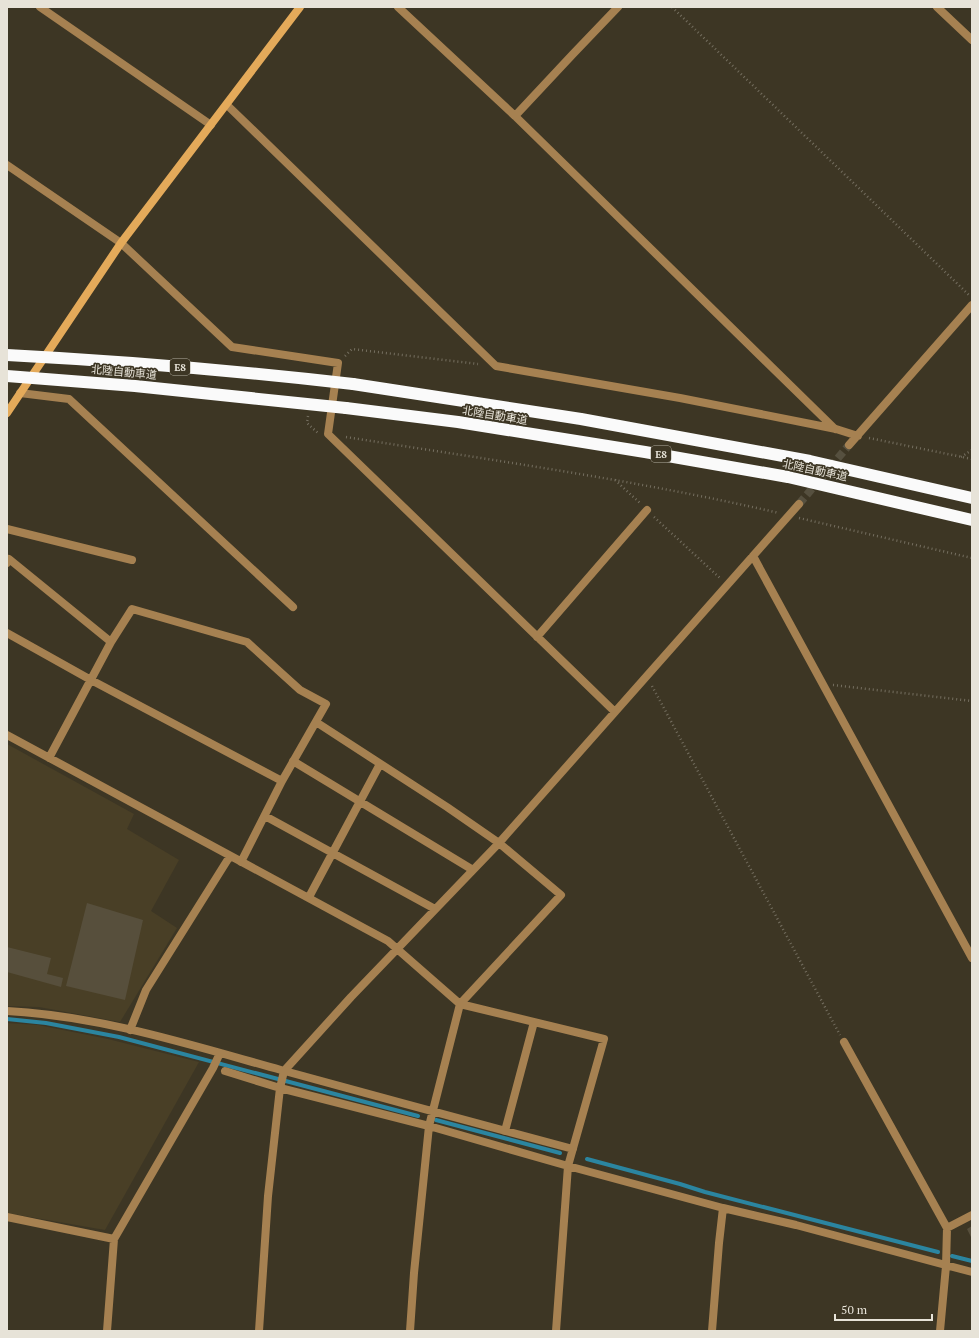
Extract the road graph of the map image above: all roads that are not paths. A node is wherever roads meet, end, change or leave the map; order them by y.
1 (40, 7) edge
2 (300, 7) edge
3 (398, 7) edge
4 (618, 7) edge
5 (937, 7) edge
6 (972, 40) edge
7 (227, 105) junction
8 (515, 116) junction
9 (212, 125) junction
10 (7, 165) edge
11 (122, 243) junction
12 (972, 305) edge
13 (7, 355) edge
14 (7, 376) edge
15 (20, 393) junction
16 (7, 413) edge
17 (836, 429) junction
18 (858, 436) junction
19 (849, 445) tunnel mouth
20 (972, 498) edge
21 (799, 504) tunnel mouth
22 (647, 510) road end
23 (972, 520) edge
24 (7, 529) edge
25 (753, 556) junction
26 (132, 560) dead end
27 (7, 563) edge
28 (293, 606) dead end
29 (7, 633) edge
30 (537, 636) junction
31 (112, 642) junction
32 (91, 680) junction
33 (615, 712) junction
34 (316, 722) junction
35 (7, 735) edge
36 (49, 758) junction
37 (294, 761) junction
38 (380, 764) junction
39 (282, 781) junction
40 (360, 801) junction
41 (265, 816) junction
42 (499, 843) junction
43 (333, 852) junction
44 (230, 856) junction
45 (241, 862) junction
46 (473, 870) junction
47 (309, 897) junction
48 (435, 909) junction
49 (397, 949) junction
50 (972, 958) edge
51 (460, 1004) junction
52 (7, 1011) edge
53 (534, 1022) junction
54 (130, 1030) junction
55 (844, 1042) road end
56 (220, 1053) junction
57 (284, 1071) junction
58 (225, 1072) dead end
59 (280, 1088) junction
60 (432, 1111) junction
61 (429, 1126) junction
62 (505, 1130) junction
63 (573, 1149) junction
64 (568, 1166) junction
65 (723, 1208) junction
66 (972, 1215) edge
67 (7, 1217) edge
68 (948, 1228) junction
69 (114, 1239) junction
70 (946, 1266) junction
71 (972, 1272) edge
72 (107, 1331) edge
73 (259, 1331) edge
74 (410, 1331) edge
75 (556, 1331) edge
76 (712, 1331) edge
77 (940, 1331) edge

1 - 9 street
2 - 7 street
3 - 8 street
4 - 8 street
5 - 6 street
7 - 9 street
7 - 17 street
8 - 17 street
9 - 11 street
10 - 11 street
11 - 15 street
11 - 30 street
12 - 18 street
13 - 20 highway, 北陸自動車道 / E8, bridge
14 - 23 highway, 北陸自動車道 / E8, bridge
15 - 16 street
15 - 28 street
17 - 18 street
18 - 19 street
21 - 25 street
22 - 30 street
24 - 26 street
25 - 33 street
25 - 50 street
27 - 31 street
29 - 32 street
30 - 33 street
31 - 32 street
31 - 34 street
32 - 36 street
32 - 39 street
33 - 42 street
34 - 37 street
34 - 38 street
35 - 36 street
36 - 44 street
37 - 39 street
37 - 40 street
38 - 40 street
38 - 42 street
39 - 41 street
40 - 43 street
40 - 46 street
41 - 43 street
41 - 45 street
42 - 46 street
42 - 51 street
43 - 47 street
43 - 48 street
44 - 45 street
44 - 54 street
45 - 47 street
46 - 48 street
47 - 49 street
48 - 49 street
49 - 51 street
49 - 57 street
51 - 53 street
51 - 60 street
52 - 54 street
53 - 62 street
53 - 63 street
54 - 56 street
55 - 68 street
56 - 57 street
56 - 69 street
57 - 59 street
57 - 60 street
58 - 59 street
59 - 61 street
59 - 73 street
60 - 61 street
60 - 62 street
61 - 64 street
61 - 74 street
62 - 63 street
63 - 64 street
64 - 65 street
64 - 75 street
65 - 70 street
65 - 76 street
66 - 68 street
67 - 69 street
68 - 70 street
69 - 72 street
70 - 71 street
70 - 77 street

